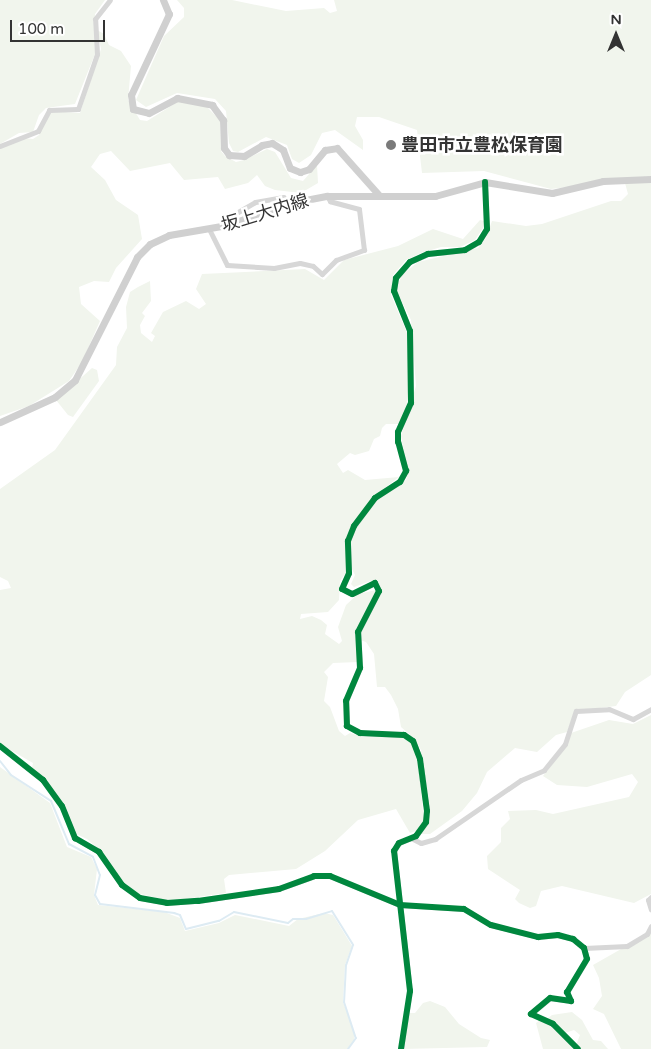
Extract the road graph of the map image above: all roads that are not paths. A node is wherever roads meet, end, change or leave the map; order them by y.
1 (110, 0) edge
2 (163, 0) edge
3 (0, 146) edge
4 (651, 179) edge
5 (485, 182) junction
6 (378, 194) junction
7 (328, 196) junction
8 (284, 197) dead end
9 (227, 225) junction
10 (209, 229) junction
11 (0, 422) edge
12 (651, 710) edge
13 (0, 746) edge
14 (411, 838) junction
15 (651, 897) edge
16 (400, 905) junction
17 (651, 910) edge
18 (651, 926) edge
19 (584, 948) junction
20 (401, 1049) edge
21 (578, 1049) edge

1 - 3 street
2 - 6 main road
4 - 5 main road, 坂上大内線
5 - 6 main road, 坂上大内線
5 - 14 street
6 - 7 main road, 坂上大内線
7 - 9 main road, 坂上大内線
7 - 10 street
8 - 9 street
9 - 10 main road, 坂上大内線
10 - 11 main road, 坂上大内線
12 - 14 street
13 - 16 street
14 - 16 street
15 - 17 street
16 - 19 street
16 - 20 street
18 - 19 street
19 - 21 street

